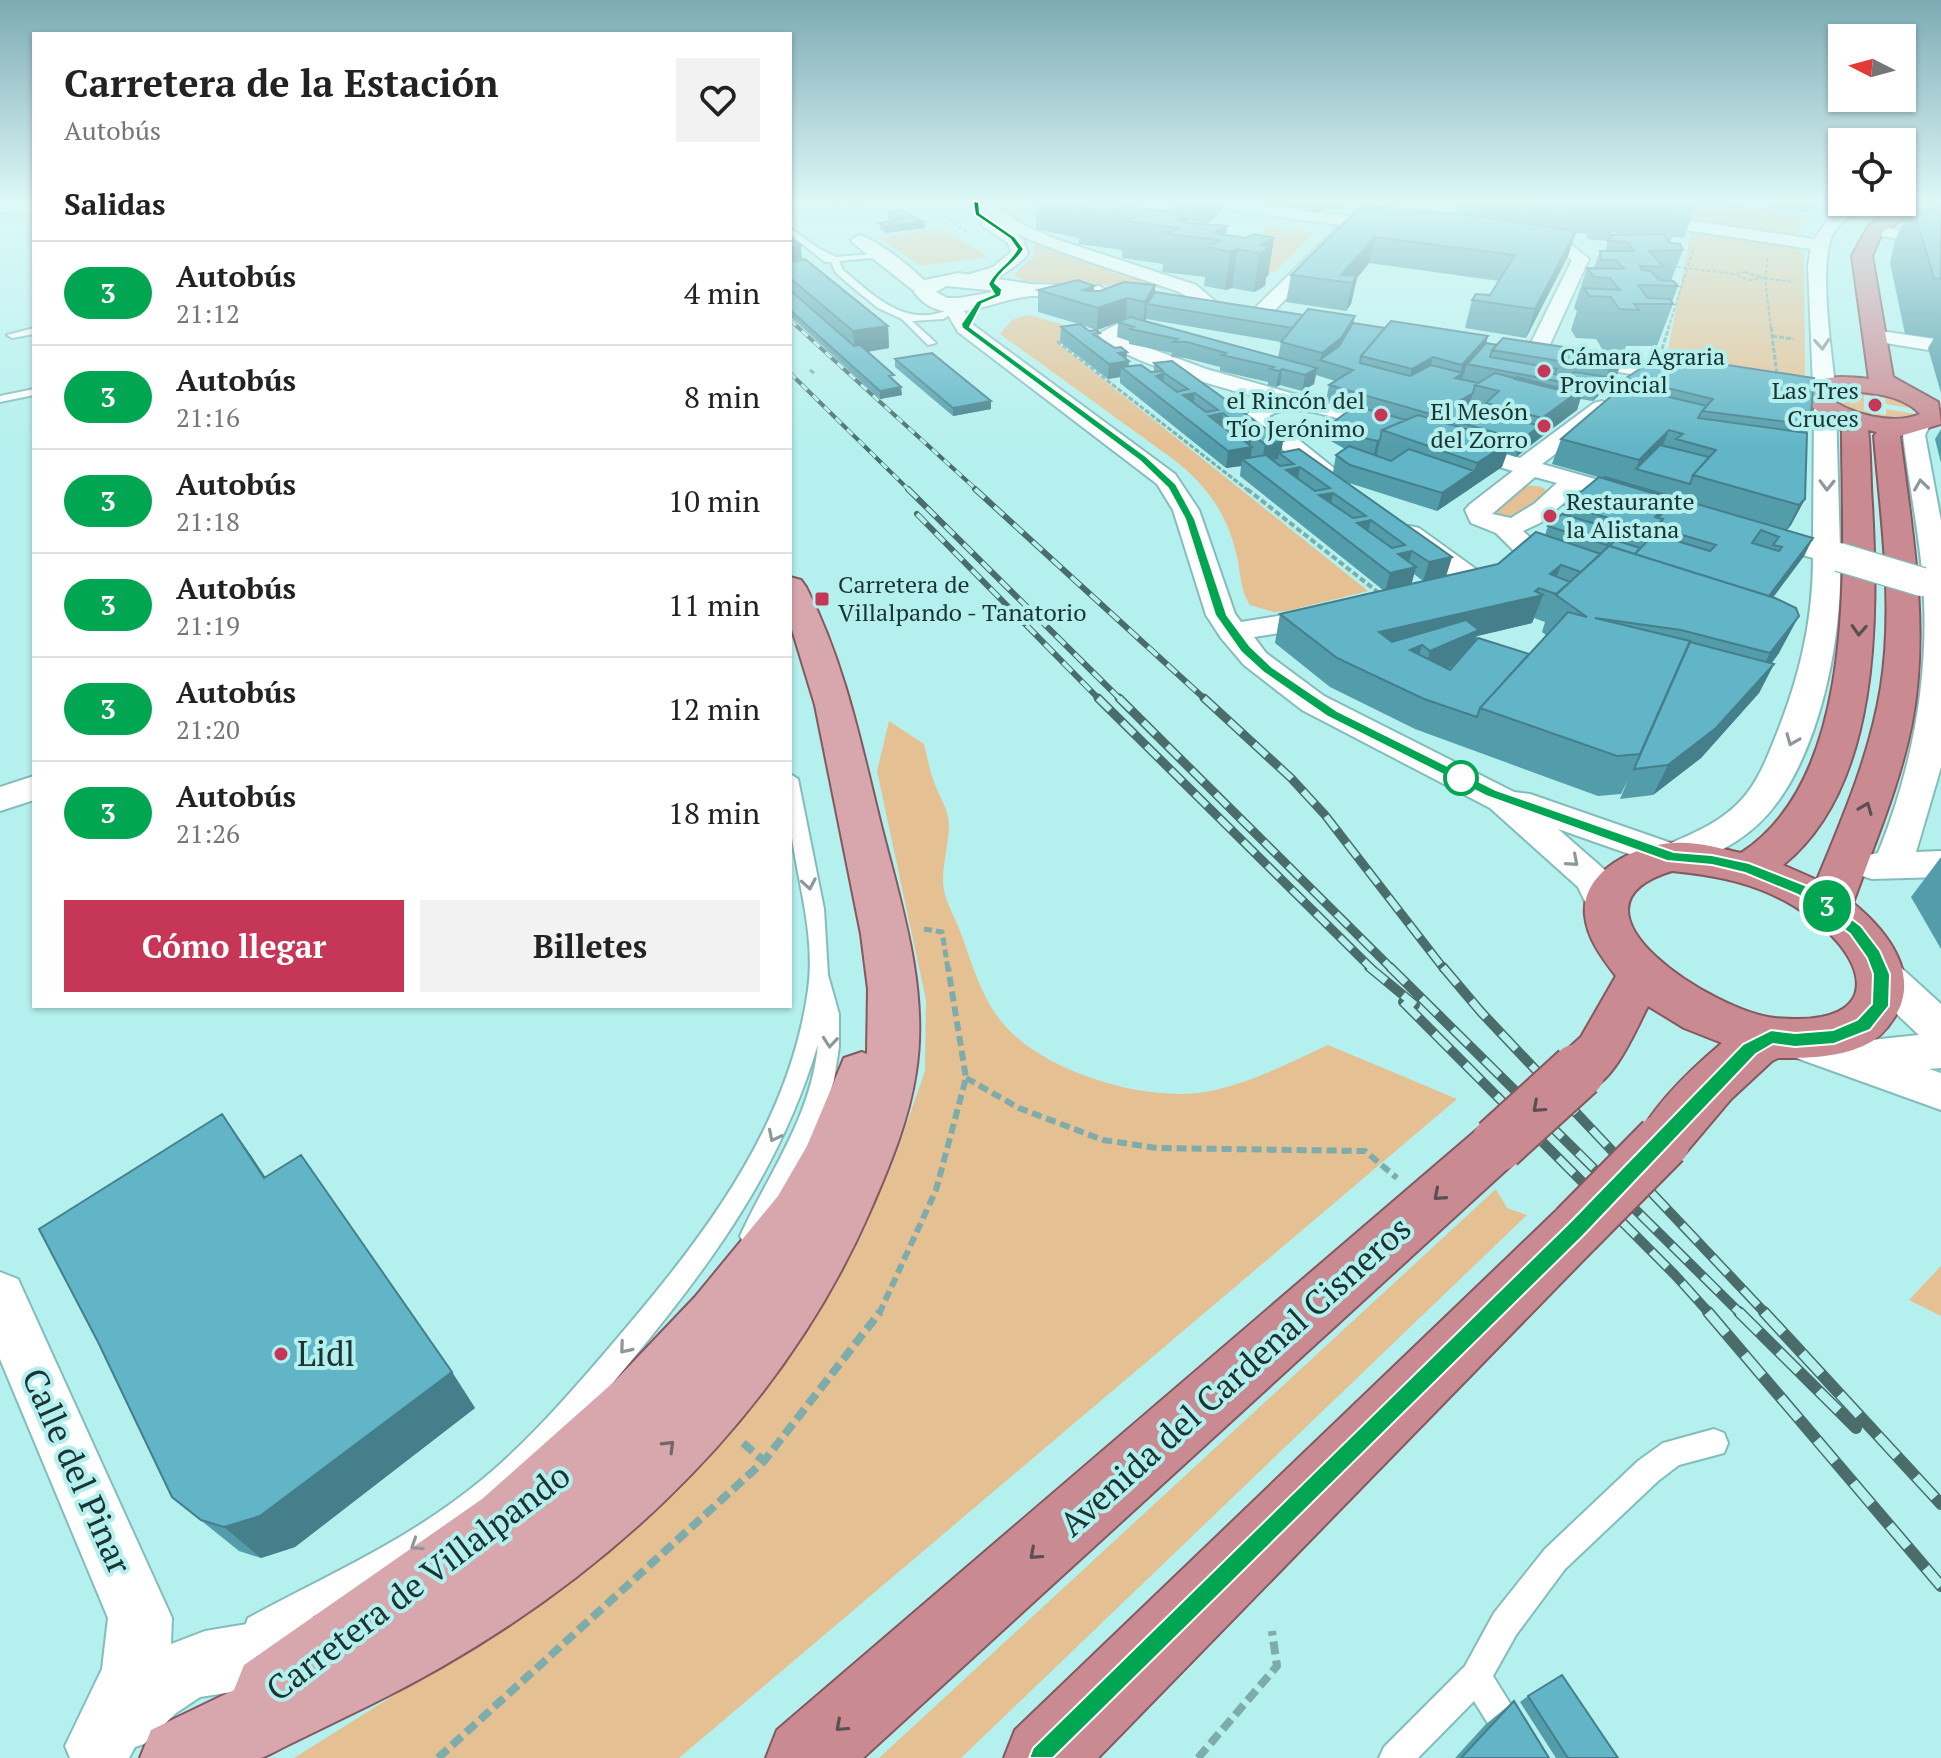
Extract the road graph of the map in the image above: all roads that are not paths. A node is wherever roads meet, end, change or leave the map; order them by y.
1 (856, 284) edge
2 (918, 284) edge
3 (933, 284) edge
4 (972, 284) edge
5 (1176, 284) edge
6 (1291, 284) edge
7 (1569, 284) edge
8 (1819, 284) edge
9 (1866, 284) edge
10 (988, 286) junction
11 (924, 290) junction
12 (1224, 304) junction
13 (1264, 310) junction
14 (955, 314) junction
15 (1293, 315) edge
16 (906, 320) junction
17 (32, 331) edge
18 (12, 335) dead end
19 (1874, 336) junction
20 (1190, 340) edge
21 (931, 343) dead end
22 (1941, 346) edge
23 (1508, 349) edge
24 (1536, 353) junction
25 (1650, 370) junction
26 (1723, 382) edge
27 (1783, 388) edge
28 (32, 392) edge
29 (1832, 393) junction
30 (0, 399) edge
31 (1308, 405) junction
32 (1919, 414) edge
33 (1529, 467) junction
34 (1575, 480) junction
35 (1364, 499) edge
36 (1665, 507) edge
37 (1389, 518) edge
38 (1506, 528) junction
39 (1739, 528) edge
40 (1833, 556) junction
41 (1588, 569) edge
42 (1933, 585) edge
43 (792, 592) edge
44 (1415, 597) edge
45 (1352, 611) edge
46 (1231, 632) junction
47 (32, 788) edge
48 (792, 790) edge
49 (1491, 793) junction
50 (0, 800) edge
51 (1672, 857) junction
52 (1893, 863) junction
53 (1941, 864) edge
54 (1749, 868) junction
55 (1834, 891) junction
56 (1608, 910) junction
57 (883, 941) junction
58 (819, 965) junction
59 (1641, 974) junction
60 (1881, 974) junction
61 (1941, 1030) edge
62 (1783, 1038) junction
63 (1941, 1051) edge
64 (1849, 1058) junction
65 (1941, 1092) edge
66 (0, 1296) edge
67 (717, 1318) junction
68 (595, 1415) junction
69 (1714, 1443) dead end
70 (134, 1603) junction
71 (361, 1627) junction
72 (205, 1663) junction
73 (1476, 1677) junction
74 (323, 1689) junction
75 (94, 1752) edge
76 (180, 1757) edge
77 (805, 1758) edge
78 (1043, 1758) edge
79 (1395, 1758) edge
80 (1528, 1758) edge

1 - 16 lane
2 - 11 street
3 - 11 street
4 - 10 street
5 - 12 street
6 - 13 street
7 - 24 street
8 -> 29 street
9 - 19 highway
10 - 12 street
10 - 14 street
11 - 14 street
12 - 13 street
13 - 15 street
14 - 16 lane
14 - 46 street
16 - 21 lane
17 - 18 lane
19 - 22 street
19 - 32 highway
20 - 31 street
23 - 24 street
24 - 25 street
25 - 26 street
25 - 33 street
27 - 29 street
28 - 30 lane
29 - 32 highway
29 - 32 highway
29 -> 40 street
29 -> 54 highway
31 - 33 street
31 - 35 street
42 -> 32 street
55 -> 32 highway
33 - 34 street
33 - 38 street
34 - 36 street
34 - 38 street
37 - 44 street
38 - 41 street
39 - 40 street
40 - 42 street, bridge
40 -> 51 street
42 - 52 street
43 - 57 main road, Carretera de Villalpando
45 - 46 street
46 - 49 street
47 - 50 street
48 -> 58 lane
49 - 51 street
49 -> 56 street
51 - 54 highway
51 - 56 highway
52 - 53 street
52 - 55 street
54 - 55 highway
55 - 60 highway
56 - 59 highway
57 - 67 main road, Carretera de Villalpando
74 -> 57 main road, Carretera de Villalpando
58 -> 67 lane
58 -> 68 lane
59 - 62 highway
59 -> 77 highway, Avenida del Cardenal Cisneros, bridge
60 - 61 street
60 - 62 highway
62 - 64 street
62 - 78 highway, bridge
63 - 64 street
64 - 65 street
66 - 70 street, Calle del Pinar
67 - 68 main road, Carretera de Villalpando
68 - 71 main road, Carretera de Villalpando
68 -> 72 lane
68 - 74 lane
69 - 73 lane
70 - 72 street, Calle del Pinar
70 - 75 street, Calle del Pinar
71 - 72 street, Calle del Pinar
71 - 76 main road, Carretera de Villalpando
72 - 75 street, Calle del Pinar
73 - 79 lane
73 - 80 lane
74 - 76 main road, Carretera de Villalpando

